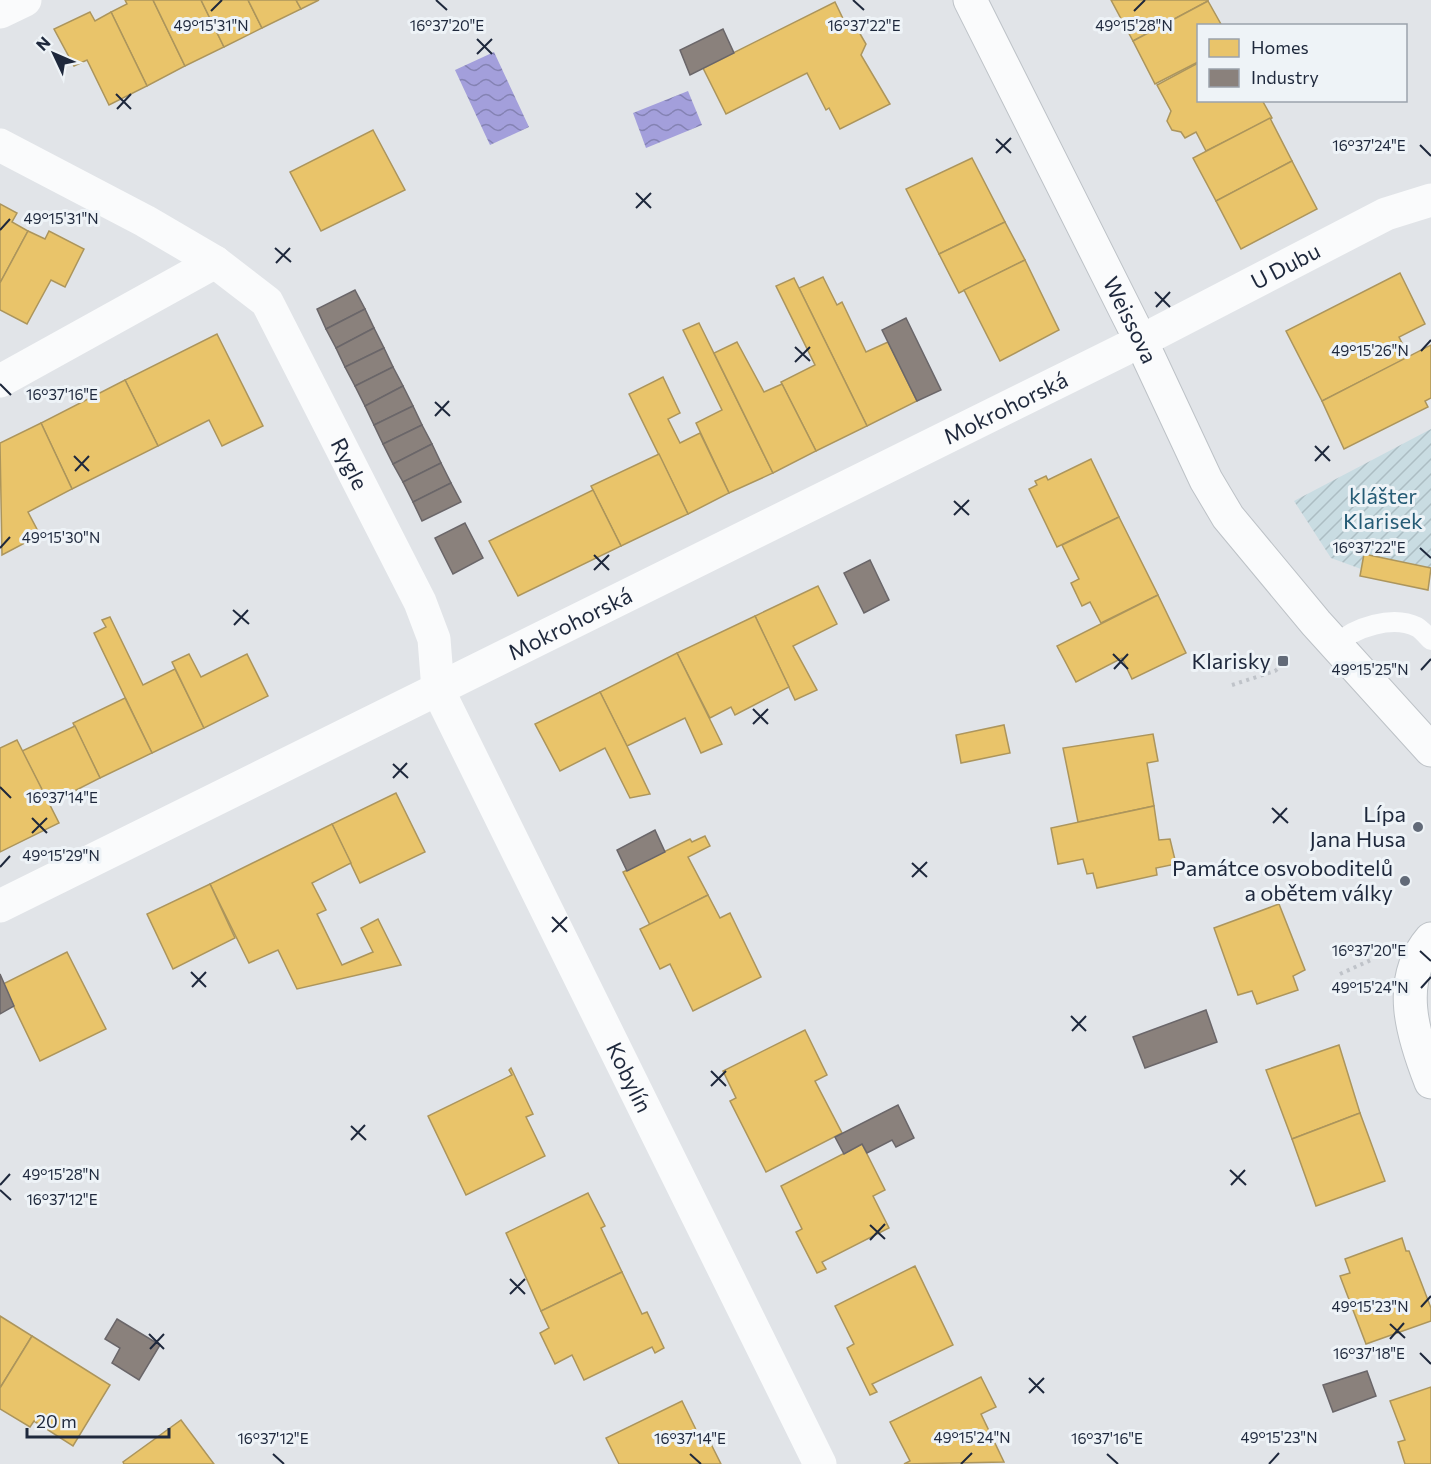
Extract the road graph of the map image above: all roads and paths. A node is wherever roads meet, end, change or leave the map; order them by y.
1 (25, 0) edge
2 (970, 0) edge
3 (0, 12) edge
4 (0, 144) edge
5 (1431, 200) edge
6 (215, 262) junction
7 (1141, 341) junction
8 (0, 381) edge
9 (1326, 634) junction
10 (1431, 640) edge
11 (1281, 666) dead end
12 (1232, 685) dead end
13 (438, 690) junction
14 (1431, 750) edge
15 (0, 906) edge
16 (1431, 939) edge
17 (1374, 958) dead end
18 (1340, 974) dead end
19 (1431, 1082) edge
20 (820, 1464) edge

1 - 3 street
2 - 7 street, Weissova
4 - 6 street, Rygle
5 - 7 street, U Dubu
6 - 8 street
6 - 13 street, Rygle
7 - 9 street, Weissova
7 - 13 street, Mokrohorská
9 - 10 lane
9 - 14 street, Weissova
11 - 12 path
13 - 15 street, Mokrohorská
13 - 20 street, Kobylín
16 - 19 street
17 - 18 path

